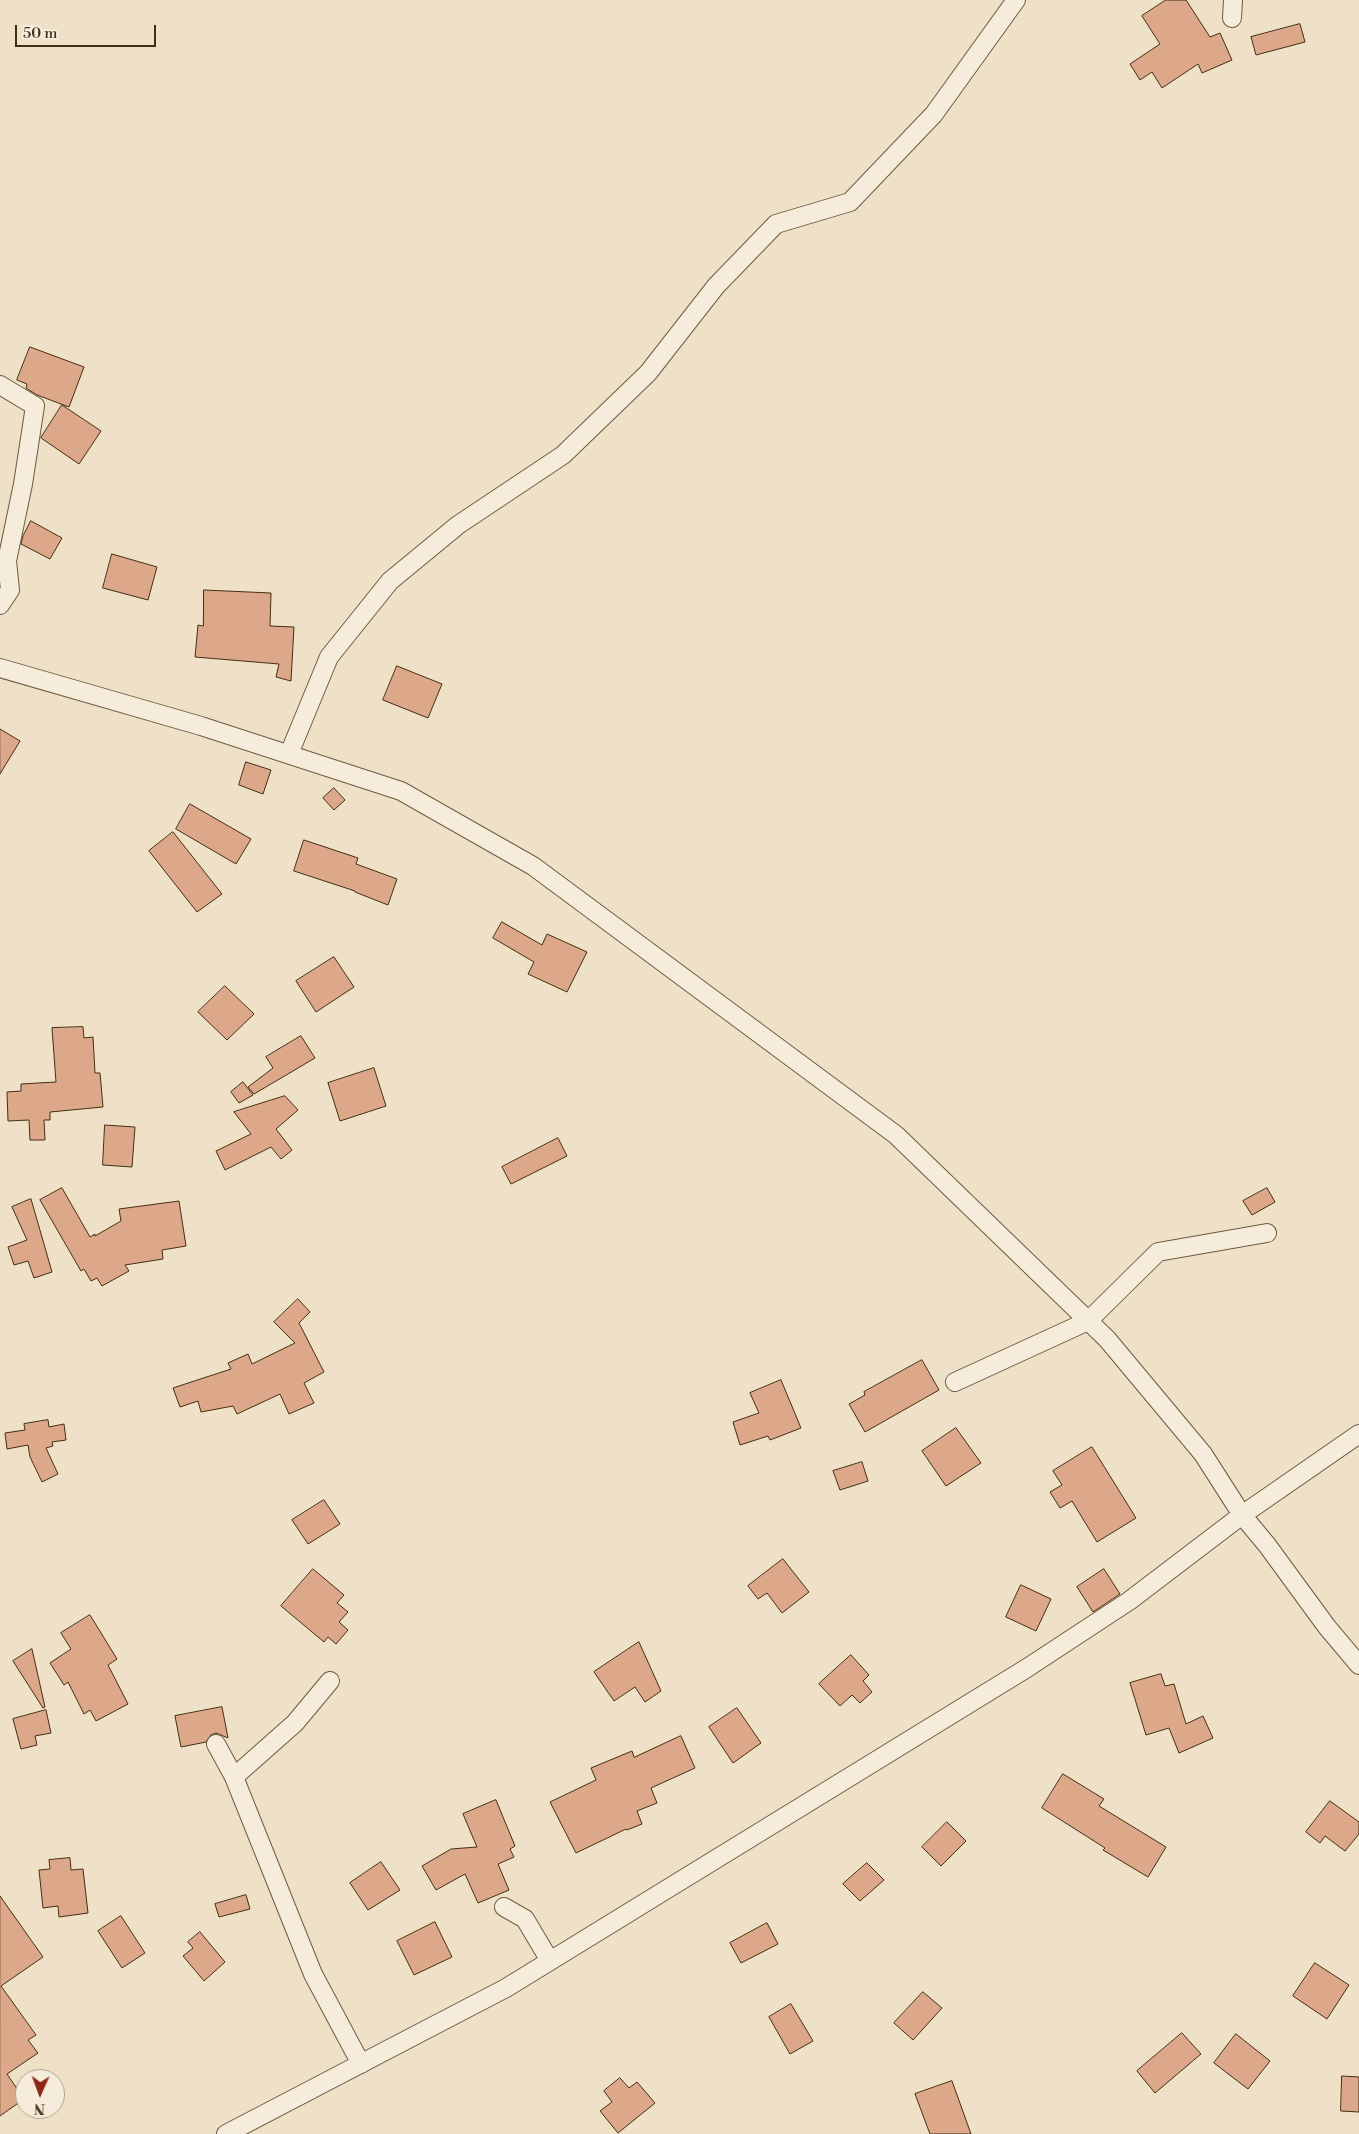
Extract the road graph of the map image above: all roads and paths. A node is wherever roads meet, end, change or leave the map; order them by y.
1 (1016, 0) edge
2 (1233, 0) edge
3 (1232, 18) dead end
4 (0, 385) edge
5 (0, 605) edge
6 (0, 668) edge
7 (289, 754) junction
8 (1266, 1233) dead end
9 (1088, 1321) junction
10 (955, 1382) dead end
11 (1359, 1434) edge
12 (1242, 1515) junction
13 (1359, 1665) edge
14 (330, 1681) dead end
15 (216, 1744) dead end
16 (234, 1777) junction
17 (504, 1908) dead end
18 (550, 1961) junction
19 (361, 2064) junction
20 (226, 2134) edge

1 - 7 street
2 - 3 street
4 - 5 street
6 - 7 street
7 - 9 street
8 - 9 street
9 - 10 street
9 - 12 street
11 - 12 street
12 - 13 street
12 - 18 street
14 - 16 street
15 - 16 street
16 - 19 street
17 - 18 street
18 - 19 street
19 - 20 street

